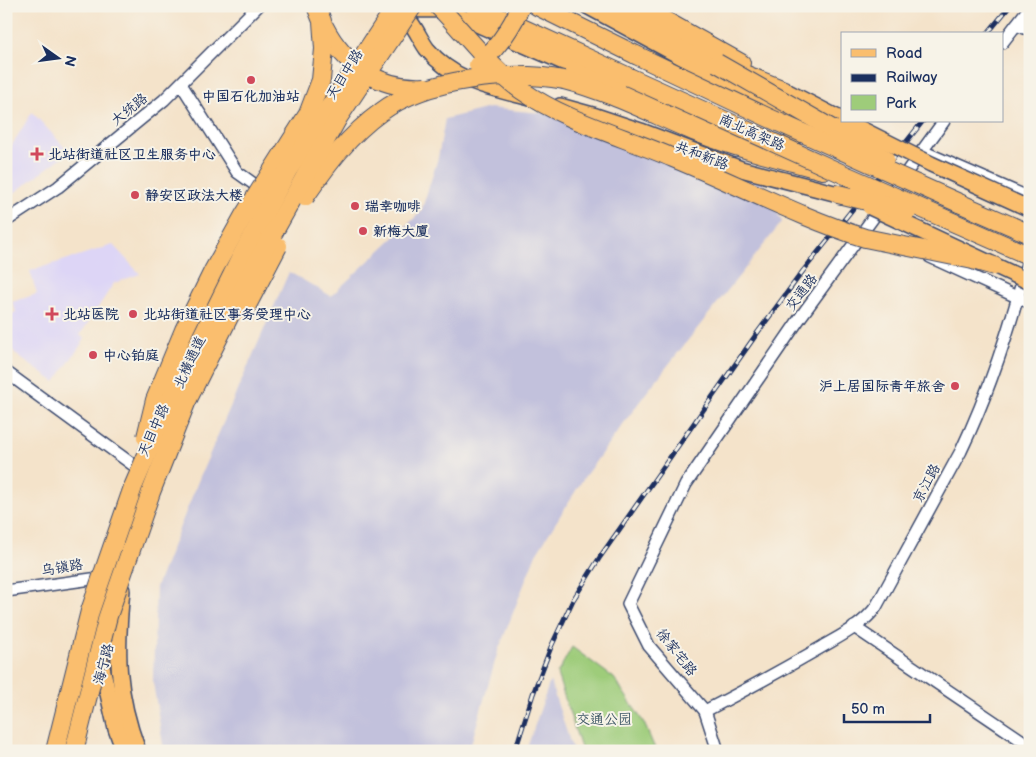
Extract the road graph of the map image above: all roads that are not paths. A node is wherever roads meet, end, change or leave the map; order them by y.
1 (258, 6) edge
2 (387, 6) edge
3 (395, 6) edge
4 (438, 6) edge
5 (474, 6) edge
6 (521, 6) edge
7 (537, 6) edge
8 (587, 6) edge
9 (606, 6) edge
10 (639, 6) edge
11 (1030, 8) edge
12 (413, 10) edge
13 (318, 11) edge
14 (1016, 25) junction
15 (1030, 30) edge
16 (1004, 40) edge
17 (717, 63) junction
18 (181, 84) junction
19 (439, 86) junction
20 (784, 90) junction
21 (841, 119) edge
22 (846, 122) edge
23 (943, 122) edge
24 (922, 151) junction
25 (843, 174) junction
26 (268, 194) junction
27 (838, 194) junction
28 (1030, 198) edge
29 (959, 203) junction
30 (1030, 209) edge
31 (6, 221) edge
32 (950, 221) junction
33 (867, 227) junction
34 (1030, 234) edge
35 (1030, 252) edge
36 (1030, 256) edge
37 (994, 266) junction
38 (1030, 282) edge
39 (1018, 298) junction
40 (1030, 304) edge
41 (6, 372) edge
42 (136, 467) junction
43 (686, 484) joint
44 (133, 488) junction
45 (151, 492) junction
46 (123, 576) junction
47 (95, 577) junction
48 (6, 591) edge
49 (854, 627) junction
50 (102, 669) junction
51 (705, 711) junction
52 (1030, 746) edge
53 (51, 751) edge
54 (55, 751) edge
55 (74, 751) edge
56 (82, 751) edge
57 (124, 751) edge
58 (138, 751) edge
59 (718, 751) edge

1 - 18 street, 大统路
2 - 26 main road, 天目中路
3 - 12 main road, 共和新路
3 - 44 highway, 北横通道, bridge
4 - 37 highway, bridge
5 - 25 highway, 南北高架路, bridge
6 - 19 highway, bridge
7 - 29 highway, 南北高架路, bridge
8 - 12 main road
9 - 17 highway
10 - 20 highway
11 - 14 street
12 - 27 main road, 共和新路
12 - 45 highway, 北横通道, bridge
12 - 46 main road, 天目中路
13 - 19 highway, bridge
13 - 44 highway, bridge
14 - 15 street
14 - 16 street
17 - 20 highway, bridge
17 - 29 highway, bridge
18 - 26 street
18 - 31 street, 大统路
19 - 25 highway, bridge
19 - 45 highway, bridge
20 - 21 main road
22 - 30 main road, bridge
23 - 24 street, 交通路
24 - 28 street
24 - 33 street, 交通路
25 - 32 highway, 南北高架路, bridge
26 - 42 main road, 天目中路
27 - 32 highway, bridge
27 - 37 main road, 共和新路, bridge
29 - 34 highway, 南北高架路
32 - 36 highway, 南北高架路, bridge
33 - 39 street
33 - 43 street, 交通路
35 - 39 street, 京江路
37 - 38 main road, 共和新路, bridge
39 - 40 street
39 - 49 street, 京江路
41 - 42 street
42 - 47 main road, 天目中路
43 - 51 street, 徐家宅路
44 - 54 highway, 北横通道, bridge
45 - 55 highway, 北横通道, bridge
46 - 47 street, 乌镇路
46 - 50 main road, 海宁路
46 - 58 main road, 天目中路
47 - 48 street, 乌镇路
47 - 50 main road, 天目中路
47 - 53 main road
49 - 51 street, 京江路
49 - 52 street
50 - 56 main road, 海宁路
50 - 57 main road, 天目中路
51 - 59 street

